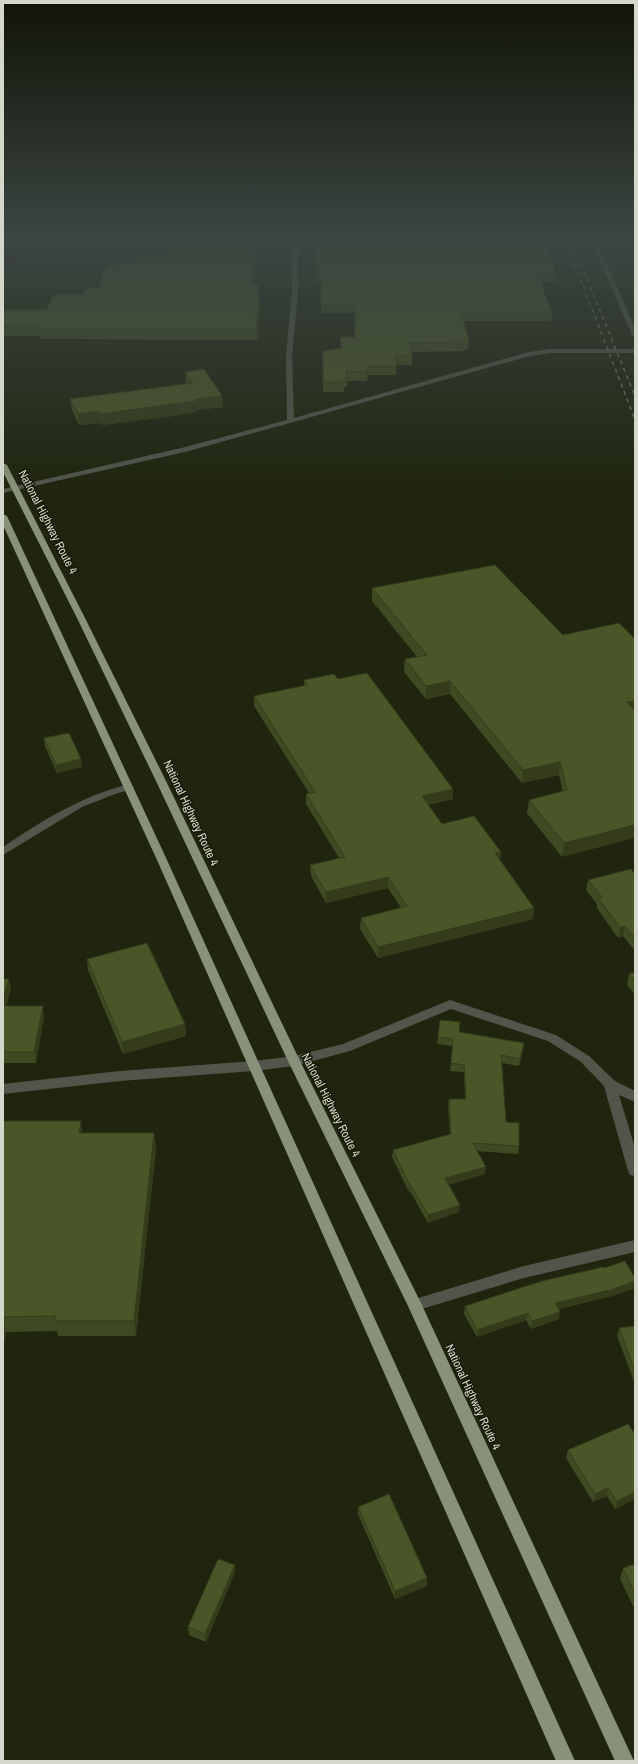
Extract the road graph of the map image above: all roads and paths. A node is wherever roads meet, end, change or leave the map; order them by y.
1 (291, 324) edge
2 (631, 324) edge
3 (635, 334) edge
4 (635, 351) edge
5 (291, 421) junction
6 (3, 465) edge
7 (16, 488) junction
8 (3, 491) edge
9 (3, 516) edge
10 (128, 787) junction
11 (3, 852) edge
12 (294, 1061) junction
13 (254, 1066) junction
14 (610, 1084) junction
15 (3, 1089) edge
16 (635, 1097) edge
17 (635, 1171) edge
18 (635, 1246) edge
19 (415, 1305) junction
20 (566, 1761) edge
21 (625, 1761) edge

1 - 5 street
2 - 3 street
4 - 5 street
5 - 7 street
6 - 7 highway, National Highway Route 4
7 - 8 street
7 - 12 highway, National Highway Route 4
9 - 10 highway
10 - 11 street
10 - 13 highway
12 - 13 street
12 - 14 street
12 - 19 highway, National Highway Route 4
13 - 15 street
13 - 20 highway
14 - 16 street
14 - 17 street
18 - 19 street
19 - 21 highway, National Highway Route 4

